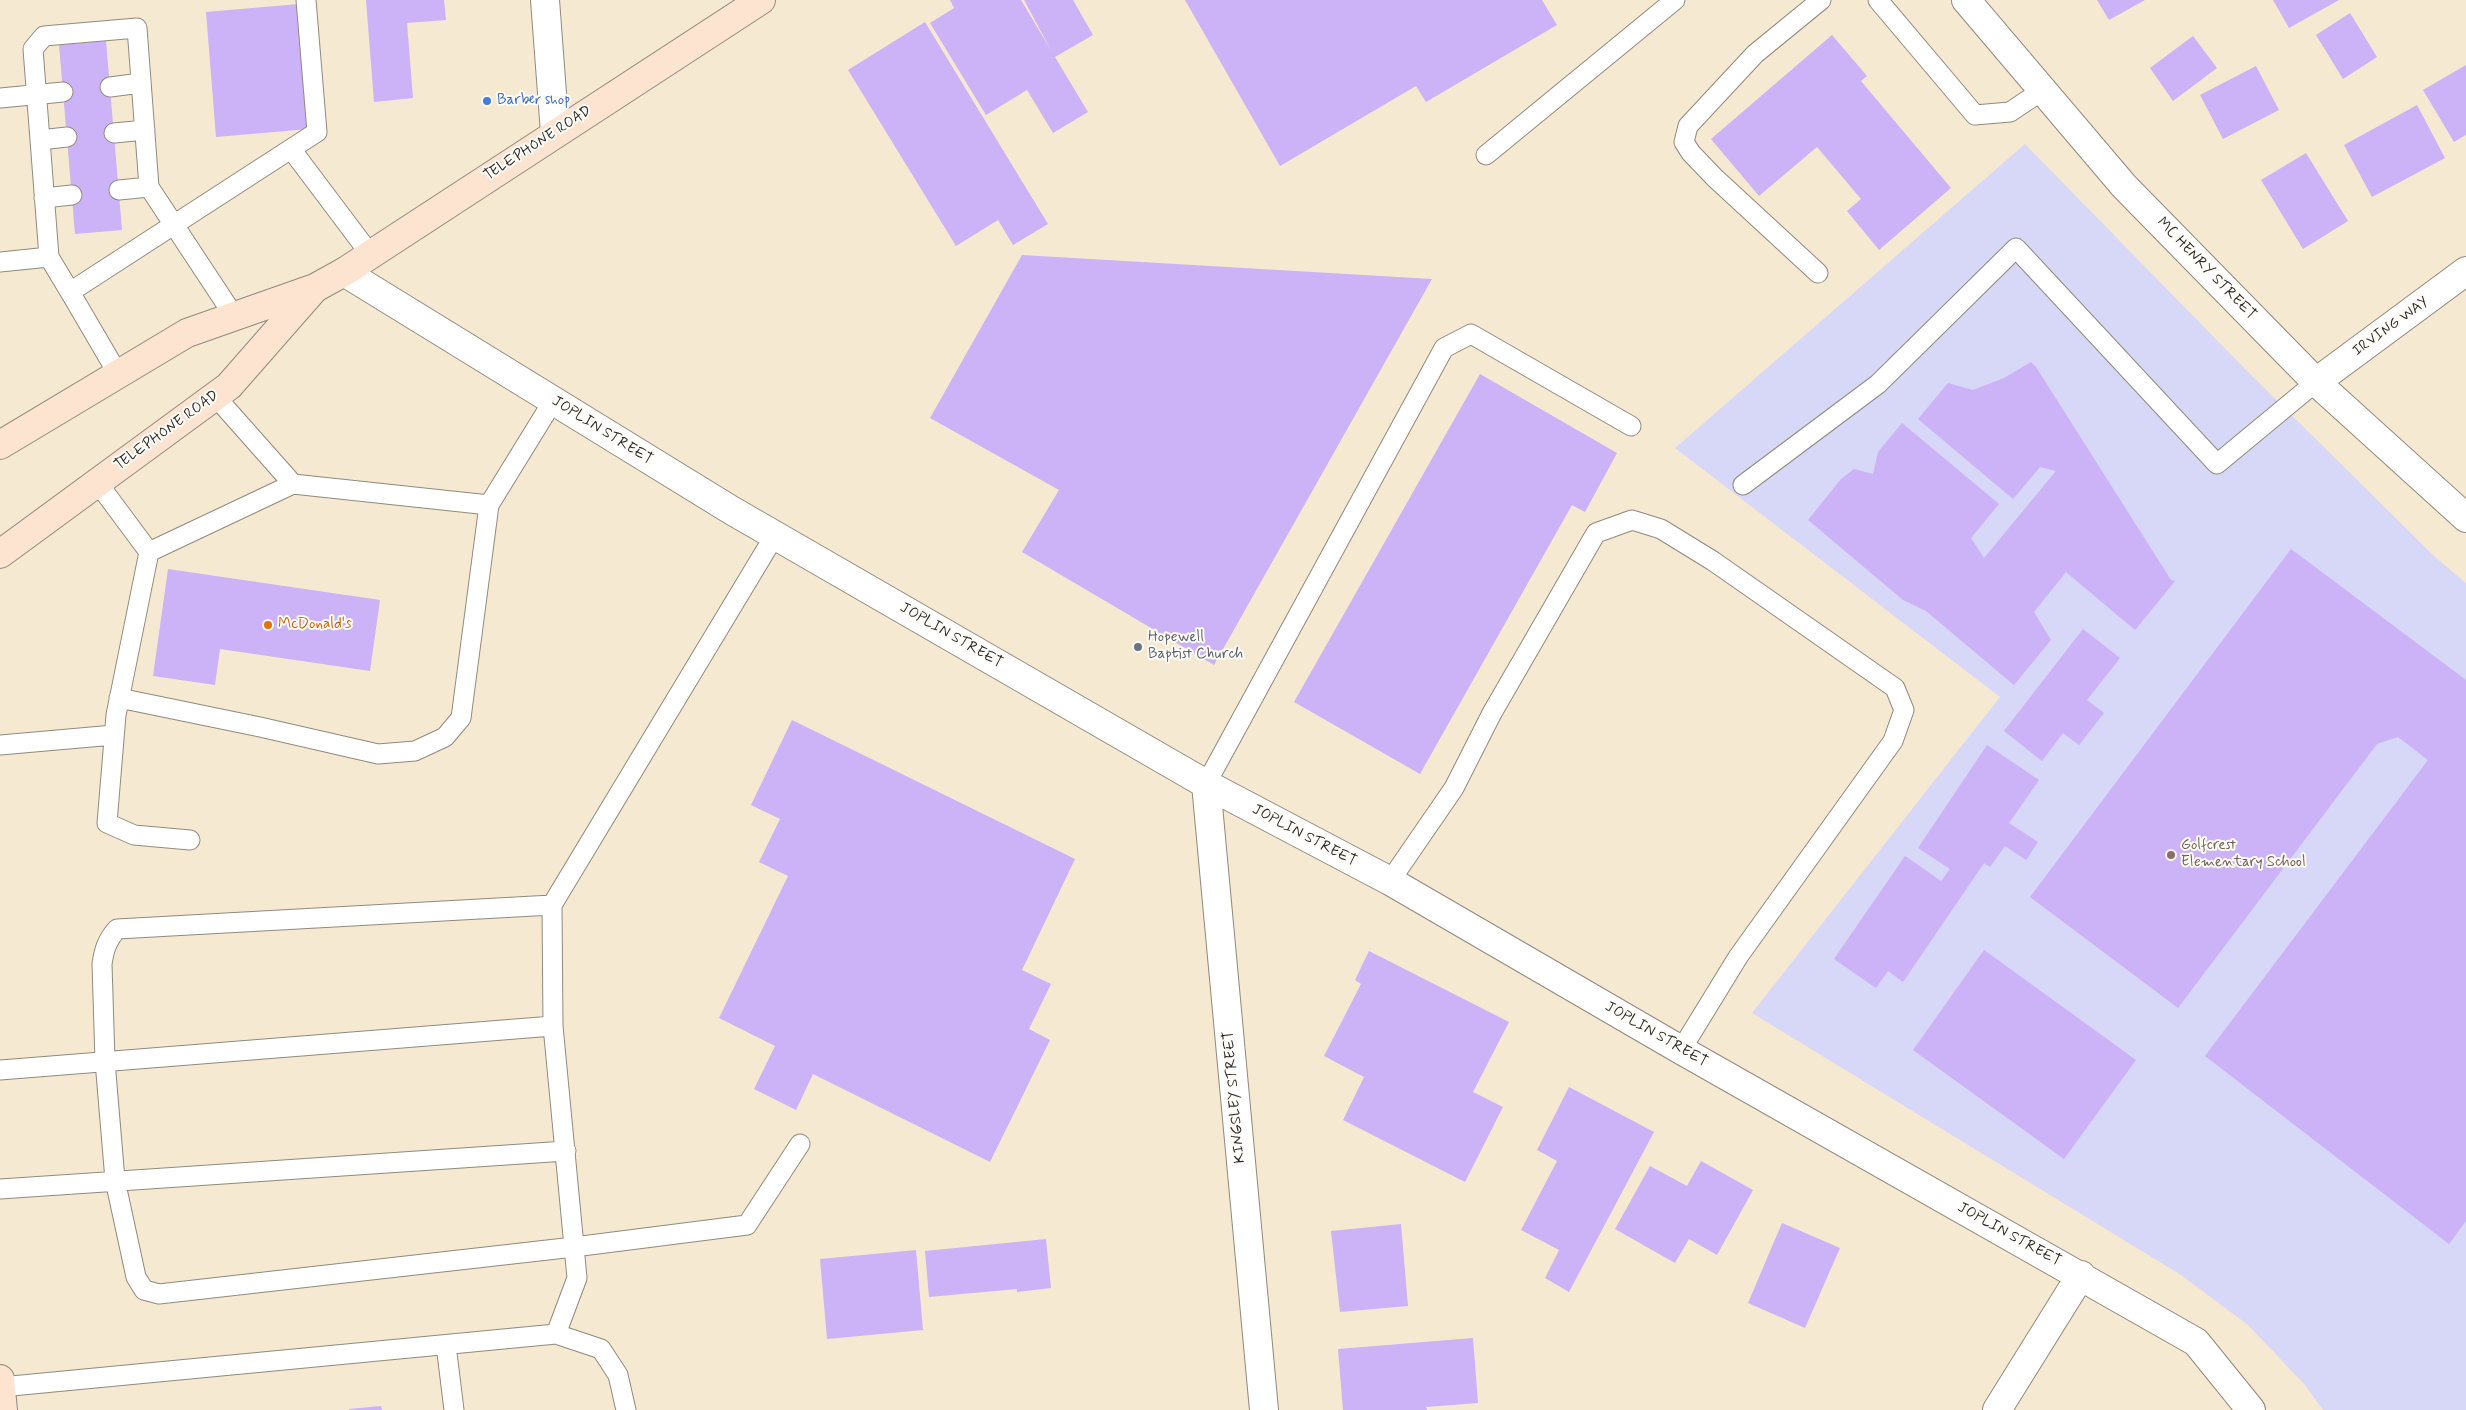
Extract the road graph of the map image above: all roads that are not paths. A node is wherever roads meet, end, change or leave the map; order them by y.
1 (306, 0) edge
2 (545, 0) edge
3 (762, 0) edge
4 (1675, 0) edge
5 (1821, 0) edge
6 (1878, 0) edge
7 (1966, 0) edge
8 (141, 82) junction
9 (110, 86) dead end
10 (2043, 90) junction
11 (63, 92) dead end
12 (36, 94) junction
13 (0, 98) edge
14 (144, 130) junction
15 (114, 133) dead end
16 (555, 133) junction
17 (67, 137) dead end
18 (40, 140) junction
19 (291, 149) junction
20 (1486, 155) dead end
21 (149, 187) junction
22 (119, 190) dead end
23 (72, 194) dead end
24 (44, 198) junction
25 (173, 226) junction
26 (370, 254) junction
27 (48, 257) junction
28 (0, 262) edge
29 (2466, 271) edge
30 (344, 272) junction
31 (1818, 273) dead end
32 (315, 288) junction
33 (70, 292) junction
34 (234, 316) junction
35 (118, 374) junction
36 (2316, 382) junction
37 (215, 396) junction
38 (554, 401) junction
39 (1631, 426) dead end
40 (0, 446) edge
41 (97, 482) junction
42 (293, 484) junction
43 (1743, 485) dead end
44 (489, 505) junction
45 (2466, 518) edge
46 (775, 535) junction
47 (149, 552) junction
48 (0, 554) edge
49 (119, 698) junction
50 (114, 735) junction
51 (0, 745) edge
52 (1206, 784) junction
53 (190, 840) dead end
54 (1390, 881) junction
55 (552, 905) junction
56 (553, 1026) junction
57 (1681, 1050) junction
58 (106, 1060) junction
59 (0, 1070) edge
60 (800, 1144) dead end
61 (566, 1151) junction
62 (114, 1180) junction
63 (0, 1189) edge
64 (574, 1247) junction
65 (2081, 1276) junction
66 (556, 1334) junction
67 (446, 1345) junction
68 (1, 1399) edge
69 (454, 1410) edge
70 (626, 1410) edge
71 (1264, 1410) edge
72 (1997, 1410) edge
73 (2252, 1410) edge

1 - 19 lane
2 - 16 street
3 - 16 main road, TELEPHONE ROAD
4 - 20 lane
5 - 31 lane
6 - 10 lane
7 - 10 street, MC HENRY STREET
8 - 9 lane
8 - 12 lane
8 - 14 lane
10 - 36 street, MC HENRY STREET
11 - 12 lane
12 - 13 lane
12 - 18 lane
14 - 15 lane
14 - 21 lane
16 - 26 main road, TELEPHONE ROAD
17 - 18 lane
18 - 24 lane
19 - 25 lane
19 - 26 lane
21 - 22 lane
21 - 25 lane
23 - 24 lane
24 - 27 lane
25 - 33 lane
25 - 34 lane
26 - 30 main road, TELEPHONE ROAD
27 - 28 lane
27 - 33 lane
29 - 36 street, IRVING WAY
30 - 32 main road, TELEPHONE ROAD
30 - 38 street, JOPLIN STREET
32 - 34 main road, TELEPHONE ROAD
32 - 37 main road, TELEPHONE ROAD
33 - 35 lane
34 - 35 main road, TELEPHONE ROAD
35 - 40 main road, TELEPHONE ROAD
36 - 43 lane
36 - 45 street, MC HENRY STREET
37 - 41 main road, TELEPHONE ROAD
37 - 42 lane
38 - 44 lane
38 - 46 street, JOPLIN STREET
39 - 52 lane
41 - 47 lane
41 - 48 main road, TELEPHONE ROAD
42 - 44 lane
42 - 47 lane
44 - 49 lane
46 - 52 street, JOPLIN STREET
46 - 55 lane
47 - 49 lane
49 - 50 lane
50 - 51 lane
50 - 53 lane
52 - 54 street, JOPLIN STREET
52 - 71 street, KINGSLEY STREET
54 - 57 street, JOPLIN STREET
54 - 57 lane
55 - 56 lane
55 - 58 lane
56 - 58 lane
56 - 61 lane
57 - 65 street, JOPLIN STREET
58 - 59 lane
58 - 62 lane
60 - 64 lane
61 - 62 lane
61 - 64 lane
62 - 63 lane
62 - 64 lane
64 - 66 lane
65 - 72 street
65 - 73 street, JOPLIN STREET
66 - 67 lane
66 - 70 lane
67 - 68 lane
67 - 69 lane

